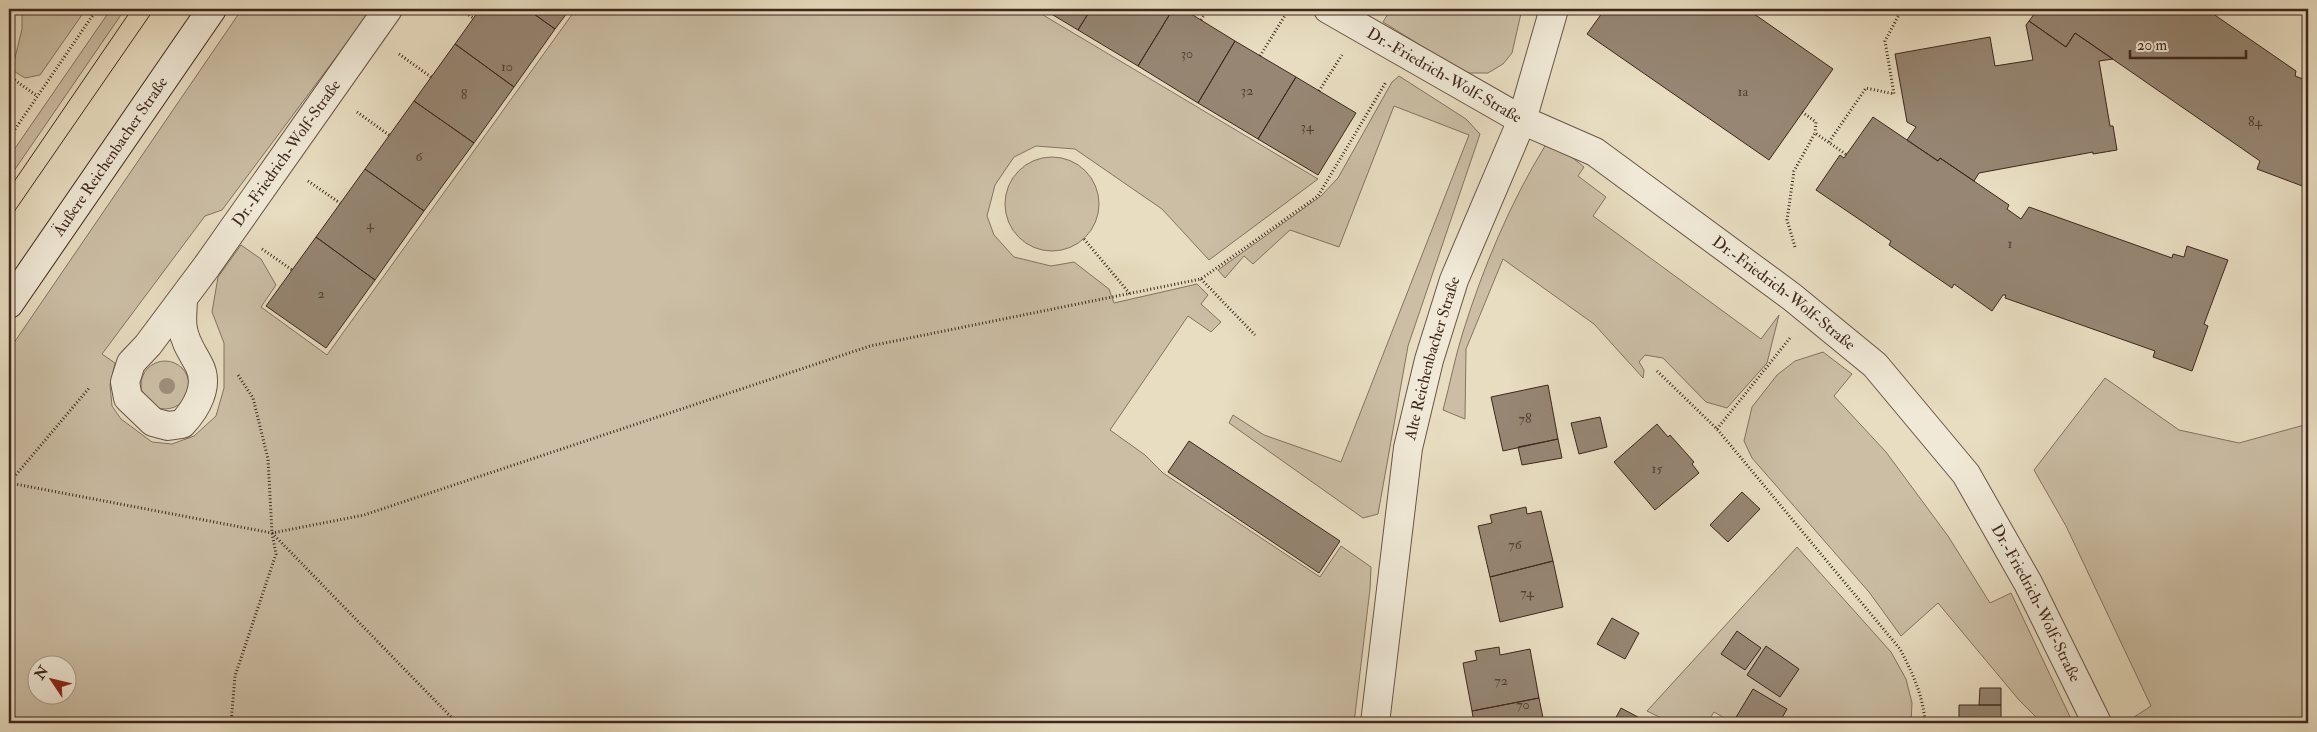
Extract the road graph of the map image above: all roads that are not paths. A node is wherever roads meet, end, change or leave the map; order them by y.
1 (212, 9) edge
2 (388, 9) edge
3 (1328, 9) edge
4 (1554, 9) edge
5 (1522, 120) junction
6 (183, 298) dead end
7 (9, 304) edge
8 (1375, 723) edge
9 (2097, 723) edge

1 - 7 street, Äußere Reichenbacher Straße
2 - 6 street, Dr.-Friedrich-Wolf-Straße
3 - 5 street, Dr.-Friedrich-Wolf-Straße
4 - 5 street, Alte Reichenbacher Straße
5 - 8 street, Alte Reichenbacher Straße
5 - 9 street, Dr.-Friedrich-Wolf-Straße

